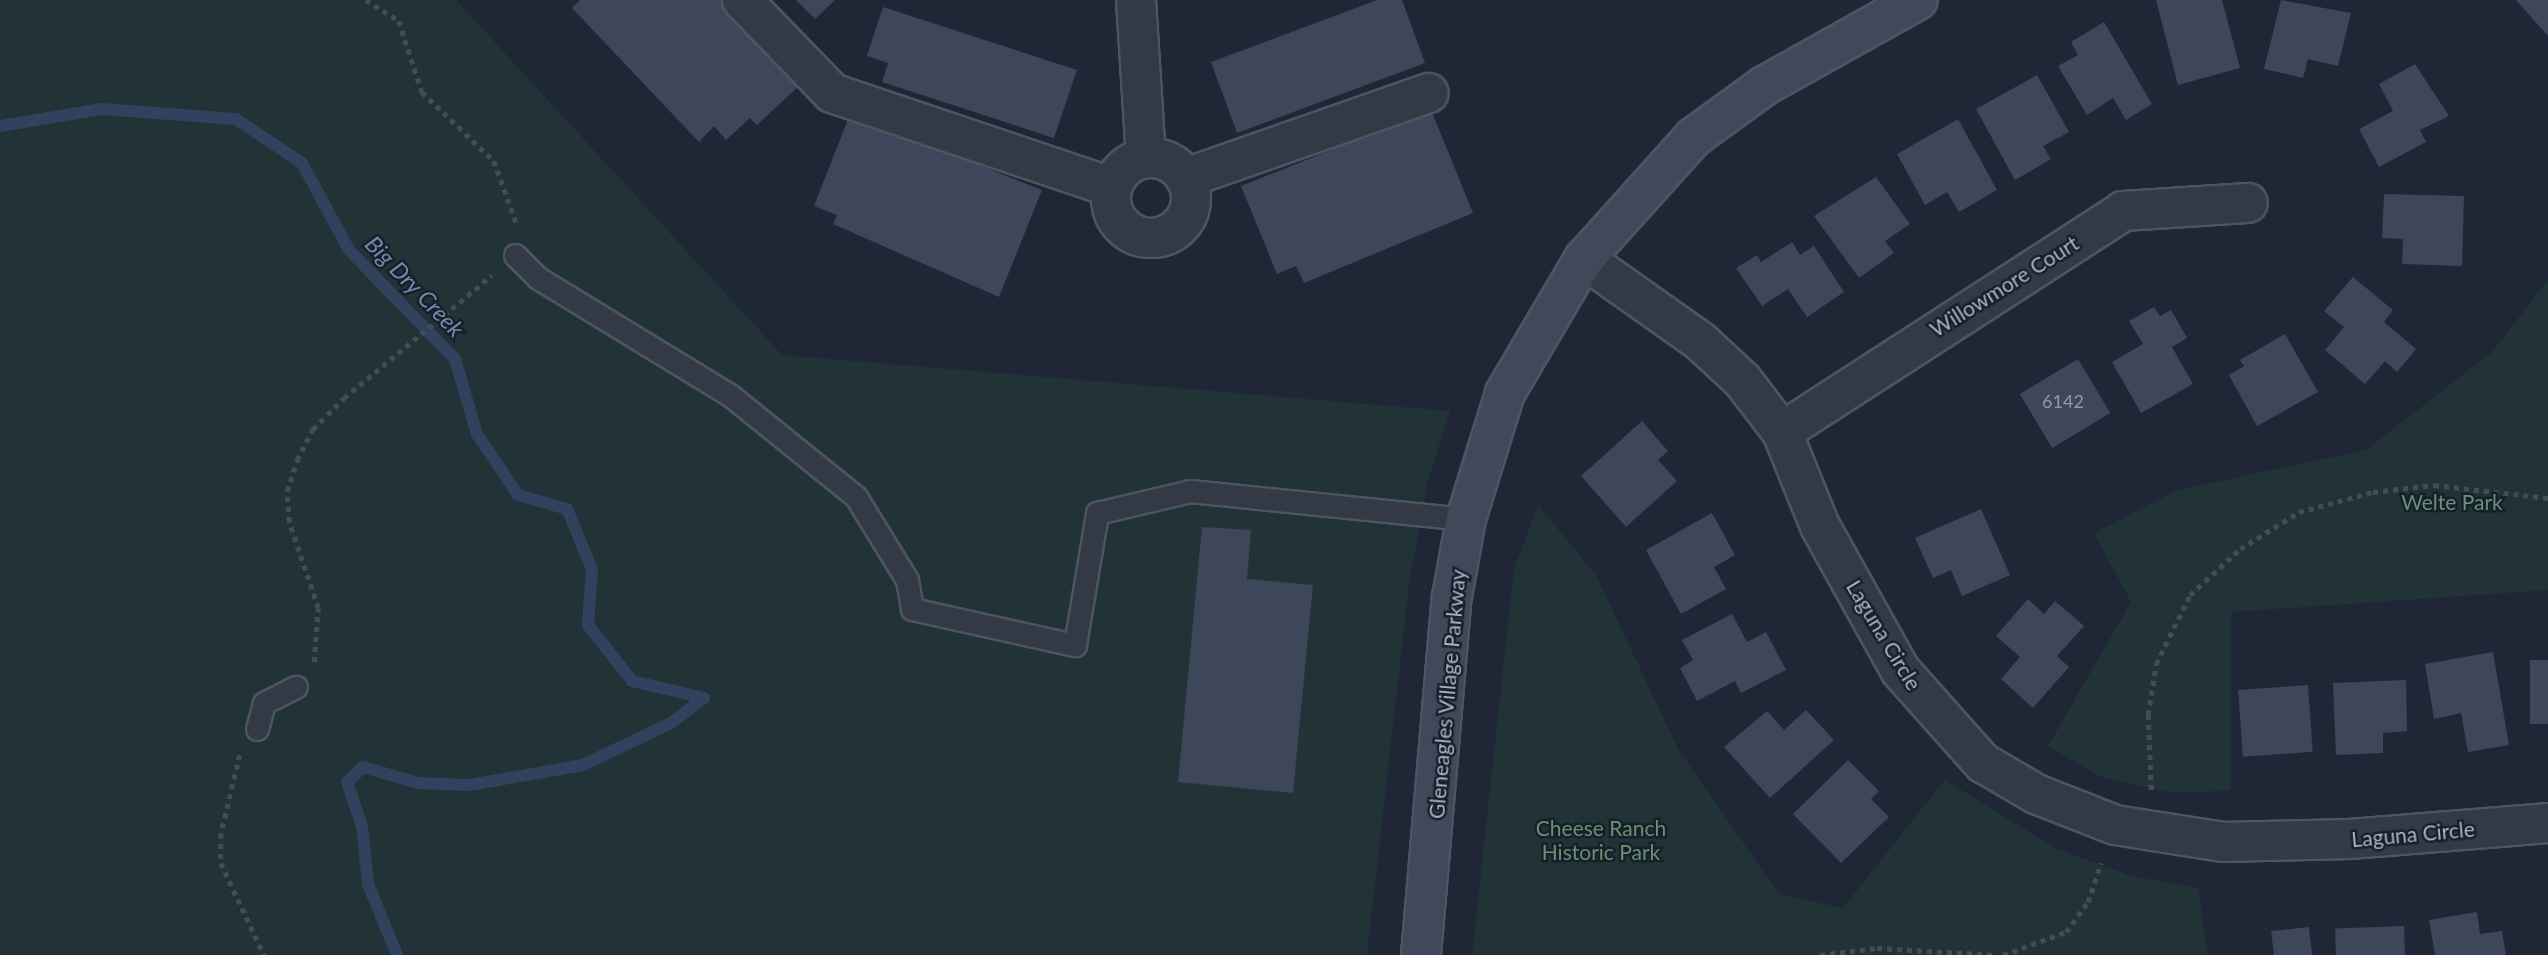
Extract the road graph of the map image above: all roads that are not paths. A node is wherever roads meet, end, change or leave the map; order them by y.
1 (742, 0) edge
2 (1136, 0) edge
3 (1918, 0) edge
4 (1429, 93) dead end
5 (1146, 158) junction
6 (1186, 178) junction
7 (1112, 187) junction
8 (2248, 203) dead end
9 (515, 255) road end
10 (1584, 259) junction
11 (1782, 432) junction
12 (1466, 519) junction
13 (296, 687) road end
14 (257, 729) road end
15 (2548, 823) edge
16 (1421, 955) edge

1 - 7 street
2 - 5 street
3 - 10 street, Gleneagles Village Parkway
4 - 6 street
5 - 6 street
5 - 7 street
6 - 7 street
8 - 11 street, Willowmore Court
9 - 12 lane
10 - 11 street, Laguna Circle
10 - 12 street, Gleneagles Village Parkway
11 - 15 street, Laguna Circle
12 - 16 street, Gleneagles Village Parkway
13 - 14 lane

